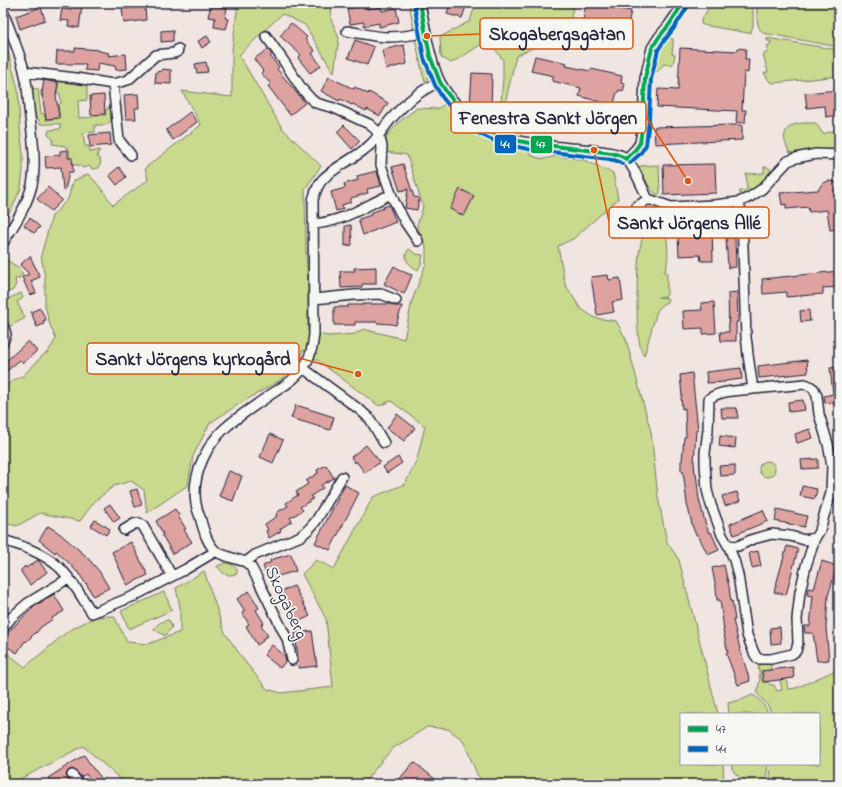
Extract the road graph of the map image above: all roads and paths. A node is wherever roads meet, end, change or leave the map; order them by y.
1 (420, 3) edge
2 (680, 9) dead end
3 (3, 12) edge
4 (347, 31) dead end
5 (426, 32) junction
6 (266, 36) dead end
7 (178, 49) dead end
8 (25, 72) junction
9 (440, 82) junction
10 (113, 84) junction
11 (378, 136) junction
12 (131, 154) dead end
13 (839, 155) edge
14 (626, 159) junction
15 (384, 197) dead end
16 (648, 199) junction
17 (739, 202) junction
18 (637, 206) dead end
19 (313, 224) junction
20 (418, 241) dead end
21 (3, 243) edge
22 (314, 299) junction
23 (396, 300) dead end
24 (3, 325) edge
25 (3, 342) edge
26 (304, 368) junction
27 (753, 389) junction
28 (384, 443) dead end
29 (342, 477) dead end
30 (124, 530) dead end
31 (3, 540) edge
32 (814, 543) junction
33 (728, 545) junction
34 (738, 546) junction
35 (216, 551) junction
36 (732, 555) junction
37 (246, 562) junction
38 (172, 576) junction
39 (69, 578) junction
40 (3, 628) edge
41 (292, 660) dead end
42 (72, 775) dead end
43 (79, 784) edge

1 - 5 street
2 - 14 street
3 - 8 street
4 - 5 street
5 - 9 street
6 - 11 street
7 - 10 street
8 - 10 street
8 - 21 street
9 - 11 street
9 - 14 street
10 - 12 street
11 - 19 street
11 - 20 street
13 - 17 street
14 - 16 street
15 - 19 street
16 - 17 street
16 - 18 street
17 - 27 street
19 - 22 street
22 - 23 street
22 - 26 street
24 - 25 street
26 - 28 street
26 - 35 street
27 - 32 street
27 - 33 street
29 - 37 street, Skogaberg
30 - 38 street
31 - 39 street
32 - 34 street
32 - 36 street
33 - 34 street
33 - 36 street
34 - 36 street
35 - 37 street, Skogaberg
35 - 38 street
37 - 41 street, Skogaberg
38 - 39 street
39 - 40 street
42 - 43 street

